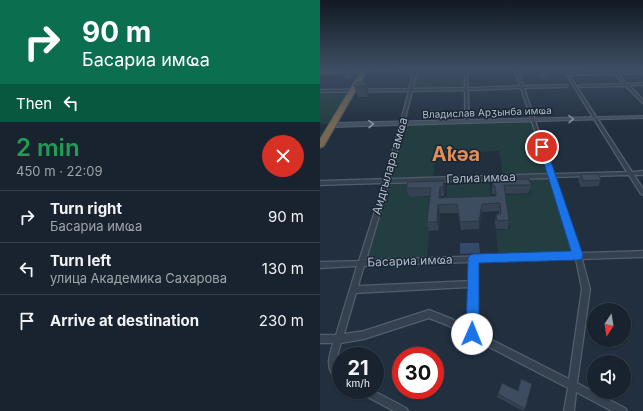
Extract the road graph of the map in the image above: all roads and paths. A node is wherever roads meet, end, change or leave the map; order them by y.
1 (354, 88) edge
2 (490, 88) edge
3 (522, 88) edge
4 (576, 88) edge
5 (631, 88) edge
6 (468, 89) junction
7 (411, 90) junction
8 (352, 91) junction
9 (320, 92) edge
10 (643, 102) edge
11 (643, 117) edge
12 (594, 118) junction
13 (534, 120) junction
14 (467, 122) junction
15 (403, 123) junction
16 (328, 125) junction
17 (320, 146) edge
18 (643, 173) edge
19 (631, 174) junction
20 (552, 176) junction
21 (387, 180) junction
22 (320, 183) edge
23 (643, 193) edge
24 (643, 254) edge
25 (578, 255) junction
26 (474, 259) junction
27 (362, 263) junction
28 (320, 265) edge
29 (473, 284) junction
30 (354, 290) junction
31 (472, 334) junction
32 (320, 339) edge
33 (339, 339) junction
34 (336, 347) edge
35 (572, 387) junction
36 (380, 399) edge
37 (403, 411) edge
38 (570, 411) edge
39 (622, 411) edge

1 - 8 highway
2 - 6 street
3 - 13 street
4 - 12 street
5 - 10 street
6 - 7 street
6 - 14 street
7 - 8 street
7 - 15 street, Аидгылара амҩа
8 - 9 street
8 - 16 highway
11 - 12 main road, Владислав Арӡынба имҩа
13 -> 12 main road, Владислав Арӡынба имҩа
12 - 19 street
13 - 14 main road, Владислав Арӡынба имҩа
13 - 20 street
14 - 15 main road, Владислав Арӡынба имҩа
16 -> 15 main road, Владислав Арӡынба имҩа
15 - 21 street, Аидгылара амҩа
16 - 17 highway
18 - 19 street, Гәлиа имҩа
19 - 20 street, Гәлиа имҩа
19 - 23 street
20 - 21 street, Гәлиа имҩа
20 - 25 street
21 - 22 street, Гәлиа имҩа
21 - 27 street, Аидгылара амҩа
24 - 25 street, Басариа имҩа
25 - 26 street, Басариа имҩа
25 - 35 street
26 - 27 street, Басариа имҩа
26 - 29 street
27 - 28 street, Басариа имҩа
27 - 30 street, Аидгылара амҩа
29 - 30 street
29 - 31 street
30 - 33 street, Аидгылара амҩа
31 - 33 street
31 - 35 street
32 - 33 street
33 - 34 street, Аидгылара амҩа
35 - 38 street
35 - 39 street
36 - 37 street

